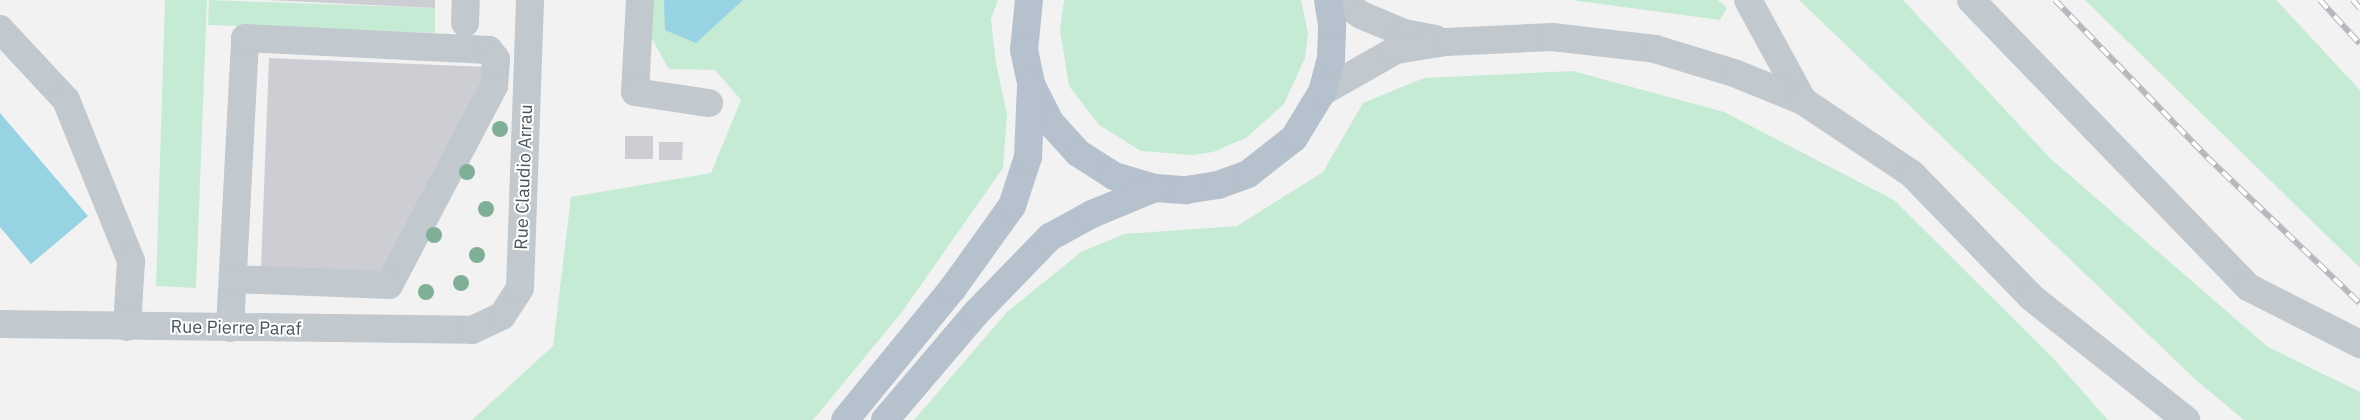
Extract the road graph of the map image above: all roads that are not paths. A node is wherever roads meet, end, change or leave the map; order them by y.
1 (530, 0) edge
2 (640, 0) edge
3 (1029, 0) edge
4 (1328, 0) edge
5 (1339, 0) edge
6 (1748, 0) edge
7 (1971, 0) edge
8 (0, 29) edge
9 (1446, 42) junction
10 (1031, 84) junction
11 (1322, 92) junction
12 (1803, 101) junction
13 (709, 103) dead end
14 (1154, 188) junction
15 (233, 279) junction
16 (2, 319) edge
17 (128, 327) junction
18 (230, 328) junction
19 (472, 330) joint
20 (2360, 344) edge
21 (845, 420) edge
22 (886, 420) edge
23 (2186, 420) edge

1 - 19 street, Rue Claudio Arrau
2 - 13 street
3 - 10 main road
4 - 11 main road
5 - 9 street
6 - 12 street
7 - 20 street
8 - 17 street
9 - 11 street
9 - 12 street
10 - 14 main road
10 - 21 main road
11 - 14 main road
12 - 23 street
14 - 22 main road
15 - 15 street
15 - 18 street
16 - 17 street, Rue Pierre Paraf
17 - 18 street, Rue Pierre Paraf
18 - 19 street, Rue Pierre Paraf

